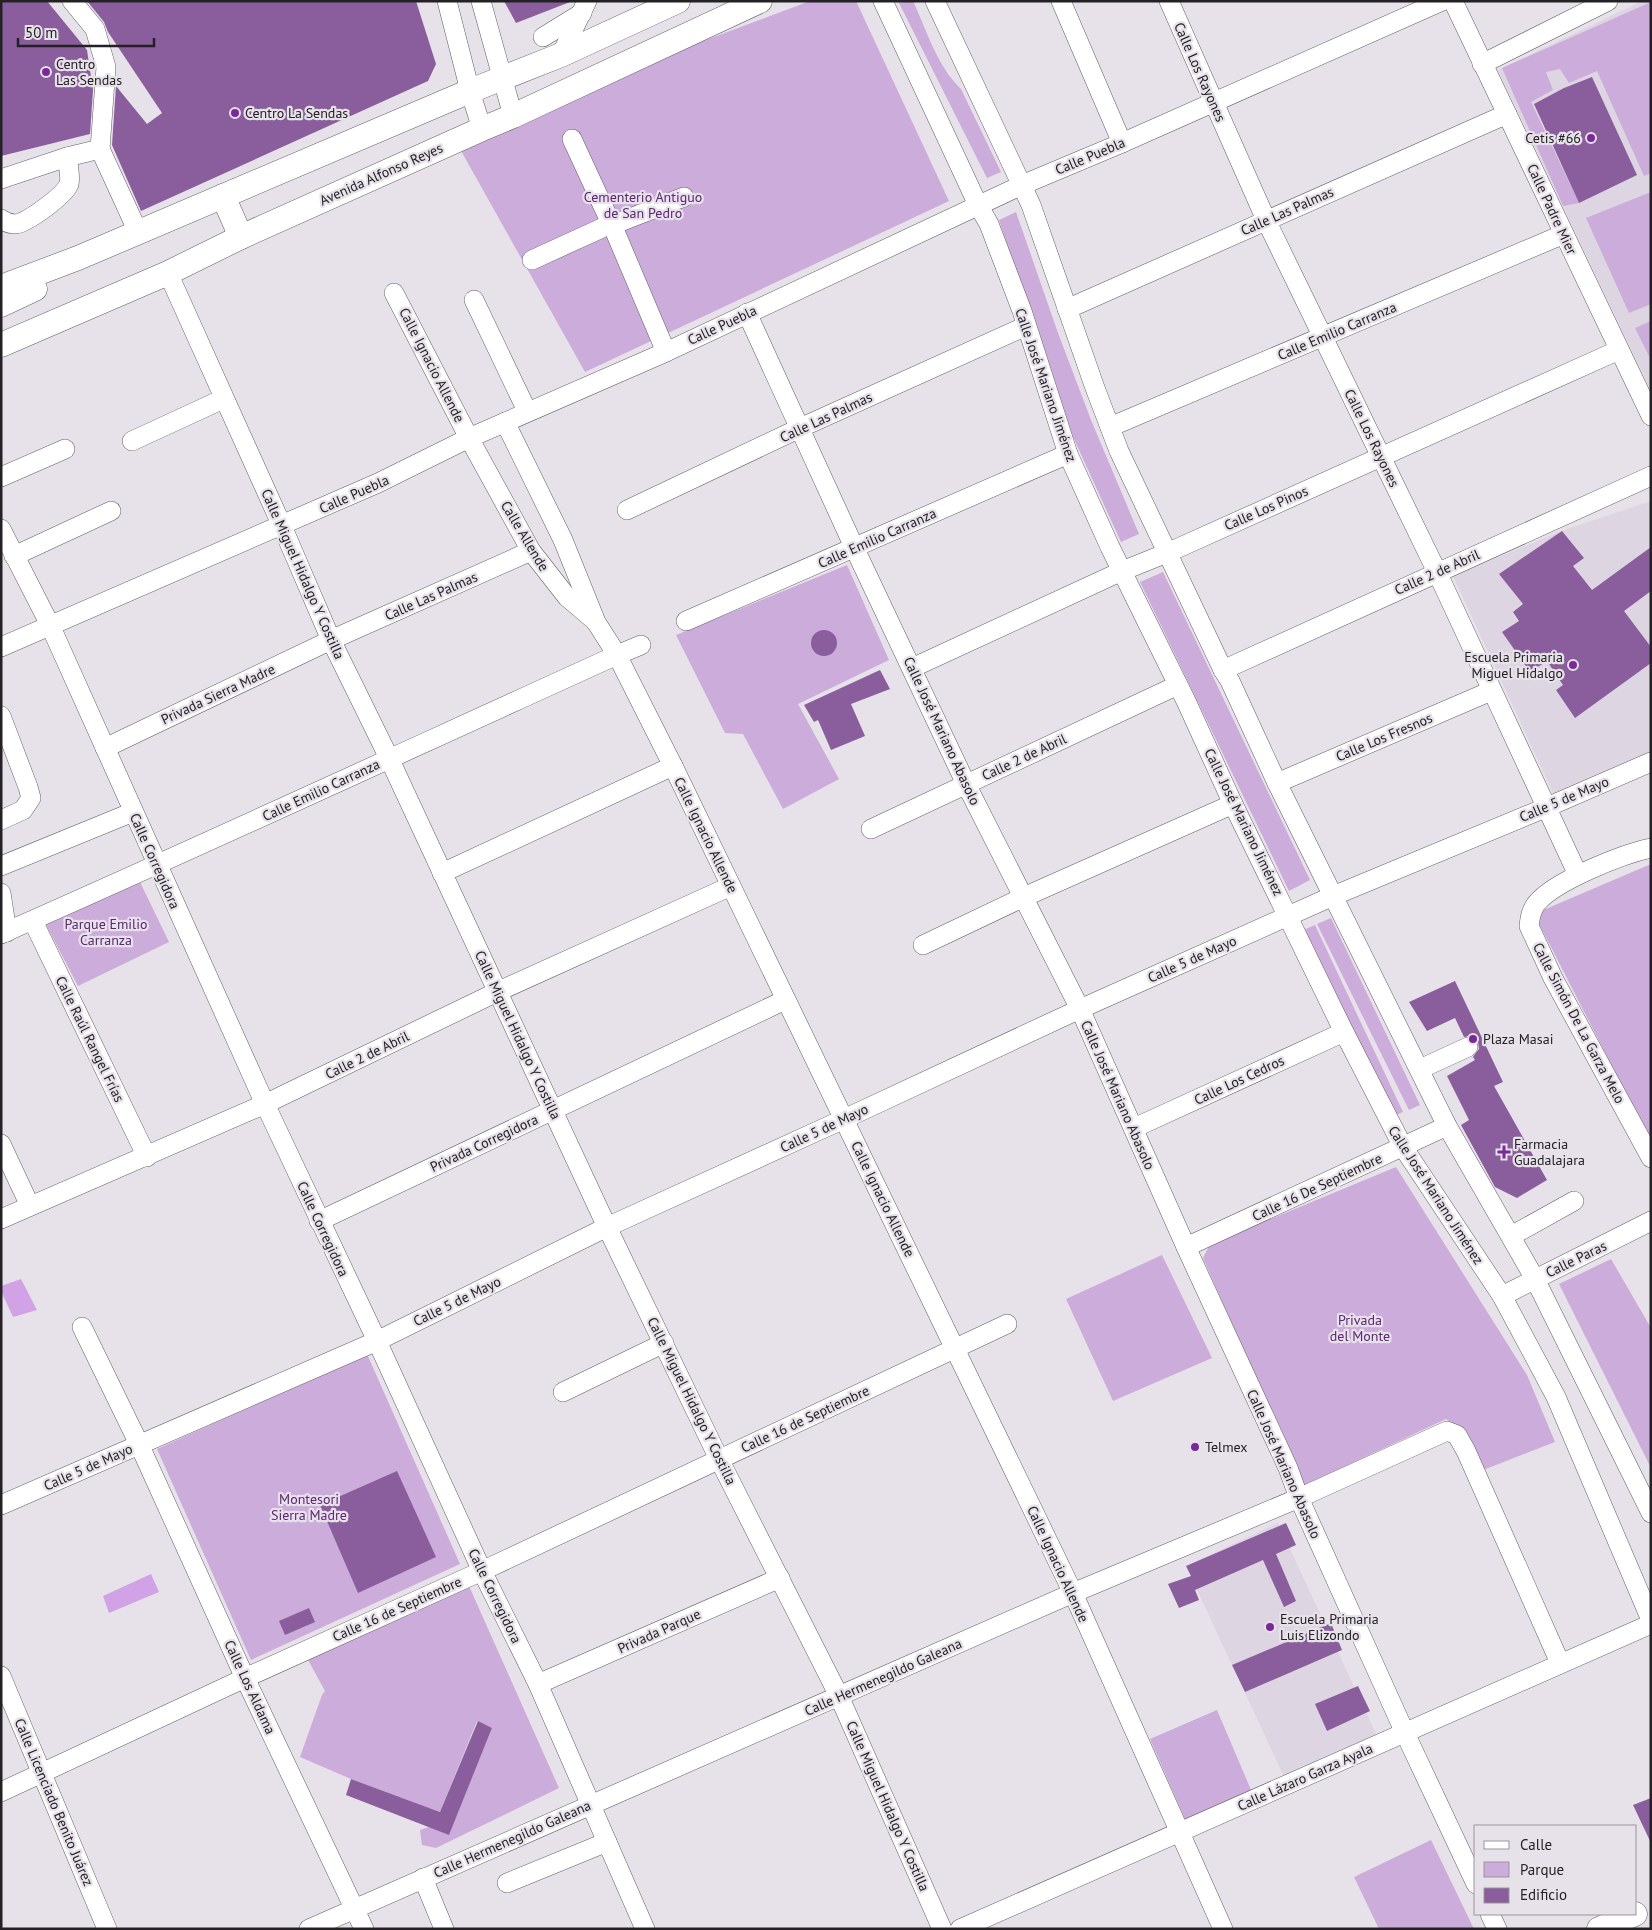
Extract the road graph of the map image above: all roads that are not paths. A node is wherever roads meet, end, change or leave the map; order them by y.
1 (72, 1) edge
2 (447, 1) edge
3 (481, 1) edge
4 (678, 1) edge
5 (760, 1) edge
6 (883, 1) edge
7 (935, 1) edge
8 (1061, 1) edge
9 (1169, 1) edge
10 (1442, 1) edge
11 (1453, 1) edge
12 (1608, 1) edge
13 (585, 7) edge
14 (543, 38) dead end
15 (561, 55) junction
16 (1482, 64) junction
17 (502, 79) junction
18 (470, 91) junction
19 (1214, 101) junction
20 (1507, 114) junction
21 (513, 116) junction
22 (482, 128) junction
23 (572, 140) dead end
24 (1122, 142) junction
25 (100, 149) junction
26 (67, 157) junction
27 (1, 179) edge
28 (1022, 184) junction
29 (223, 196) junction
30 (684, 196) dead end
31 (978, 205) junction
32 (1, 219) edge
33 (1266, 220) junction
34 (612, 225) junction
35 (138, 232) junction
36 (1564, 234) junction
37 (241, 237) junction
38 (78, 258) junction
39 (532, 260) dead end
40 (168, 273) junction
41 (1, 287) edge
42 (394, 293) dead end
43 (474, 300) dead end
44 (1, 305) edge
45 (1067, 309) junction
46 (747, 313) junction
47 (1026, 326) junction
48 (1323, 337) junction
49 (1, 345) edge
50 (1619, 350) junction
51 (666, 352) junction
52 (224, 399) junction
53 (527, 412) junction
54 (1651, 416) edge
55 (505, 422) junction
56 (1110, 427) junction
57 (800, 428) junction
58 (469, 438) junction
59 (132, 441) dead end
60 (65, 449) dead end
61 (1068, 454) junction
62 (1381, 456) junction
63 (1651, 476) edge
64 (1, 477) edge
65 (627, 510) dead end
66 (111, 511) dead end
67 (282, 526) junction
68 (1, 529) edge
69 (854, 547) junction
70 (531, 551) junction
71 (1167, 553) junction
72 (14, 556) junction
73 (1122, 571) junction
74 (1436, 572) junction
75 (686, 621) dead end
76 (596, 622) junction
77 (50, 625) junction
78 (331, 640) junction
79 (641, 645) dead end
80 (1, 647) edge
81 (617, 655) junction
82 (912, 668) junction
83 (1223, 670) junction
84 (1178, 685) junction
85 (1491, 691) junction
86 (1, 716) edge
87 (105, 748) junction
88 (389, 758) junction
89 (1651, 762) edge
90 (673, 766) junction
91 (1277, 783) junction
92 (966, 784) junction
93 (1234, 804) junction
94 (1546, 808) junction
95 (133, 812) junction
96 (1, 820) edge
97 (872, 829) dead end
98 (1651, 848) edge
99 (1, 866) edge
100 (157, 866) junction
101 (442, 873) junction
102 (1578, 875) junction
103 (731, 886) junction
104 (1, 893) edge
105 (1333, 896) junction
106 (1024, 897) junction
107 (1289, 916) junction
108 (33, 921) junction
109 (4, 933) edge
110 (923, 945) dead end
111 (498, 991) junction
112 (785, 1000) junction
113 (1080, 1009) junction
114 (1344, 1032) junction
115 (1468, 1047) dead end
116 (1420, 1069) junction
117 (265, 1104) junction
118 (553, 1110) junction
119 (844, 1119) junction
120 (1447, 1126) junction
121 (1134, 1128) junction
122 (1, 1144) edge
123 (1403, 1147) junction
124 (147, 1157) junction
125 (1651, 1158) edge
126 (1574, 1201) dead end
127 (30, 1206) junction
128 (1, 1219) edge
129 (319, 1221) junction
130 (1651, 1221) edge
131 (607, 1227) junction
132 (1511, 1236) junction
133 (1186, 1248) junction
134 (1535, 1279) junction
135 (1502, 1296) junction
136 (1007, 1324) dead end
137 (82, 1327) dead end
138 (377, 1340) junction
139 (664, 1344) junction
140 (954, 1348) junction
141 (563, 1392) dead end
142 (139, 1444) junction
143 (719, 1459) junction
144 (1299, 1498) junction
145 (1, 1505) edge
146 (1651, 1513) edge
147 (482, 1571) junction
148 (780, 1578) junction
149 (1073, 1593) junction
150 (1651, 1622) edge
151 (1560, 1663) junction
152 (1, 1676) edge
153 (245, 1678) junction
154 (538, 1684) junction
155 (839, 1696) junction
156 (1405, 1733) junction
157 (43, 1773) junction
158 (1, 1792) edge
159 (590, 1804) junction
160 (1179, 1832) junction
161 (607, 1842) junction
162 (423, 1878) junction
163 (1474, 1880) edge
164 (507, 1883) dead end
165 (1651, 1907) edge
166 (354, 1908) junction
167 (1637, 1914) edge
168 (1490, 1915) edge
169 (1634, 1915) edge
170 (107, 1929) edge
171 (309, 1929) edge
172 (364, 1929) edge
173 (444, 1929) edge
174 (645, 1929) edge
175 (942, 1929) edge
176 (960, 1929) edge
177 (1223, 1929) edge
178 (1497, 1929) edge
179 (1599, 1929) edge

1 - 25 street
2 - 18 street
3 - 17 street
4 - 15 main road
5 - 21 main road, Avenida Alfonso Reyes
6 - 31 street, Calle José Mariano Jiménez
7 - 28 street
8 - 24 street
9 - 19 street, Calle Los Rayones
10 - 19 street, Calle Puebla
11 - 16 street, Calle Padre Mier
12 - 16 street
13 - 14 street
13 - 15 street
15 - 17 main road
16 - 20 street, Calle Padre Mier
17 - 18 main road
17 - 21 street
18 - 22 street
18 - 29 main road
19 - 24 street, Calle Puebla
19 - 33 street, Calle Los Rayones
20 - 33 street, Calle Las Palmas
20 - 36 street, Calle Padre Mier
21 - 22 main road, Avenida Alfonso Reyes
22 - 37 main road, Avenida Alfonso Reyes
23 - 34 street
24 - 28 street, Calle Puebla
25 - 26 street
25 - 35 street
26 - 27 street
26 - 32 street
28 - 31 street, Calle Puebla
28 - 45 street
29 - 35 main road
29 - 37 main road
30 - 34 street
31 - 46 street, Calle Puebla
31 - 47 street, Calle José Mariano Jiménez
33 - 45 street, Calle Las Palmas
33 - 48 street, Calle Los Rayones
34 - 39 street
34 - 51 street
35 - 38 main road
36 - 48 street, Calle Emilio Carranza
36 - 50 street, Calle Padre Mier
37 - 40 main road, Avenida Alfonso Reyes
38 - 41 main road
38 - 44 main road
40 - 49 main road, Avenida Alfonso Reyes
40 - 52 street, Calle Miguel Hidalgo Y Costilla
42 - 58 street, Calle Ignacio Allende
43 - 53 street
45 - 56 street
46 - 51 street, Calle Puebla
46 - 57 street, Calle José Mariano Abasolo
47 - 57 street, Calle Las Palmas
47 - 61 street, Calle José Mariano Jiménez
48 - 56 street, Calle Emilio Carranza
48 - 62 street, Calle Los Rayones
50 - 54 street, Calle Padre Mier
50 - 62 street, Calle Los Pinos
51 - 53 street, Calle Puebla
52 - 59 street
52 - 67 street, Calle Miguel Hidalgo Y Costilla
53 - 55 street, Calle Puebla
55 - 58 street, Calle Puebla
55 - 76 street, Calle Ignacio Allende
56 - 71 street
57 - 65 street, Calle Las Palmas
57 - 69 street, Calle José Mariano Abasolo
58 - 67 street, Calle Puebla
58 - 70 street, Calle Allende
60 - 64 street
61 - 69 street, Calle Emilio Carranza
61 - 73 street, Calle José Mariano Jiménez
62 - 71 street, Calle Los Pinos
62 - 74 street, Calle Los Rayones
63 - 74 street, Calle 2 de Abril
66 - 72 street
67 - 77 street, Calle Puebla
67 - 78 street, Calle Miguel Hidalgo Y Costilla
68 - 72 street, Calle Corregidora
69 - 75 street, Calle Emilio Carranza
69 - 82 street, Calle José Mariano Abasolo
70 - 76 street, Calle Allende
70 - 78 street, Calle Las Palmas
71 - 73 street, Calle Los Pinos
71 - 83 street
72 - 77 street, Calle Corregidora
73 - 82 street, Calle Los Pinos
73 - 84 street, Calle José Mariano Jiménez
74 - 83 street, Calle 2 de Abril
74 - 85 street, Calle Los Rayones
76 - 81 street, Calle Ignacio Allende
77 - 80 street, Calle Puebla
77 - 87 street, Calle Corregidora
78 - 87 street, Privada Sierra Madre
78 - 88 street, Calle Miguel Hidalgo Y Costilla
79 - 81 street, Calle Emilio Carranza
81 - 88 street, Calle Emilio Carranza
81 - 90 street, Calle Ignacio Allende
82 - 92 street, Calle José Mariano Abasolo
83 - 91 street
84 - 92 street, Calle 2 de Abril
84 - 93 street, Calle José Mariano Jiménez
85 - 91 street, Calle Los Fresnos
85 - 94 street, Calle Los Rayones
86 - 96 street
87 - 95 street, Calle Corregidora
88 - 100 street, Calle Emilio Carranza
88 - 101 street, Calle Miguel Hidalgo Y Costilla
89 - 94 street, Calle 5 de Mayo
90 - 101 street
90 - 103 street, Calle Ignacio Allende
91 - 105 street
92 - 97 street, Calle 2 de Abril
92 - 106 street, Calle José Mariano Abasolo
93 - 106 street
93 - 107 street, Calle José Mariano Jiménez
94 - 102 street, Calle Los Rayones
94 - 105 street, Calle 5 de Mayo
95 - 99 street
95 - 100 street, Calle Corregidora
98 - 102 street, Calle Simón De La Garza Melo
100 - 108 street, Calle Emilio Carranza
100 - 117 street, Calle Corregidora
101 - 111 street, Calle Miguel Hidalgo Y Costilla
102 - 125 street, Calle Simón De La Garza Melo
103 - 111 street, Calle 2 de Abril
103 - 112 street, Calle Ignacio Allende
104 - 109 street
105 - 107 street, Calle 5 de Mayo
105 - 116 street
106 - 110 street
106 - 113 street, Calle José Mariano Abasolo
107 - 113 street, Calle 5 de Mayo
107 - 114 street, Calle José Mariano Jiménez
108 - 109 street, Calle Emilio Carranza
108 - 124 street, Calle Raúl Rangel Frías
111 - 117 street, Calle 2 de Abril
111 - 118 street, Calle Miguel Hidalgo Y Costilla
112 - 118 street, Privada Corregidora
112 - 119 street, Calle Ignacio Allende
113 - 119 street, Calle 5 de Mayo
113 - 121 street, Calle José Mariano Abasolo
114 - 121 street, Calle Los Cedros
114 - 123 street, Calle José Mariano Jiménez
115 - 116 street
116 - 120 street
117 - 124 street, Calle 2 de Abril
117 - 129 street, Calle Corregidora
118 - 129 street, Privada Corregidora
118 - 131 street, Calle Miguel Hidalgo Y Costilla
119 - 131 street, Calle 5 de Mayo
119 - 140 street, Calle Ignacio Allende
120 - 123 street, Calle 16 De Septiembre
120 - 132 street
121 - 133 street, Calle José Mariano Abasolo
122 - 127 street
123 - 133 street, Calle 16 De Septiembre
123 - 135 street, Calle José Mariano Jiménez
124 - 127 street, Calle 2 de Abril
126 - 132 street
127 - 128 street, Calle 2 de Abril
129 - 138 street, Calle Corregidora
130 - 134 street, Calle Paras
131 - 138 street, Calle 5 de Mayo
131 - 139 street, Calle Miguel Hidalgo Y Costilla
132 - 134 street
133 - 144 street, Calle José Mariano Abasolo
134 - 135 street, Calle Paras
134 - 146 street
135 - 150 street, Calle José Mariano Jiménez
136 - 140 street, Calle 16 de Septiembre
137 - 142 street, Calle Los Aldama
138 - 142 street, Calle 5 de Mayo
138 - 147 street, Calle Corregidora
139 - 141 street
139 - 143 street, Calle Miguel Hidalgo Y Costilla
140 - 143 street, Calle 16 de Septiembre
140 - 149 street, Calle Ignacio Allende
142 - 145 street, Calle 5 de Mayo
142 - 153 street, Calle Los Aldama
143 - 147 street, Calle 16 de Septiembre
143 - 148 street, Calle Miguel Hidalgo Y Costilla
144 - 149 street, Calle Hermenegildo Galeana
144 - 151 street, Calle Hermenegildo Galeana
144 - 156 street, Calle José Mariano Abasolo
147 - 153 street, Calle 16 de Septiembre
147 - 154 street, Calle Corregidora
148 - 154 street, Privada Parque
148 - 155 street, Calle Miguel Hidalgo Y Costilla
149 - 155 street, Calle Hermenegildo Galeana
149 - 160 street, Calle Ignacio Allende
150 - 151 street, Calle Lázaro Garza Ayala
151 - 156 street, Calle Lázaro Garza Ayala
152 - 157 street, Calle Licenciado Benito Juárez
153 - 157 street, Calle 16 de Septiembre
153 - 166 street, Calle Los Aldama
154 - 159 street, Calle Corregidora
155 - 159 street, Calle Hermenegildo Galeana
155 - 175 street, Calle Miguel Hidalgo Y Costilla
156 - 160 street, Calle Lázaro Garza Ayala
156 - 163 street, Calle José Mariano Abasolo
157 - 158 street, Calle 16 de Septiembre
157 - 170 street, Calle Licenciado Benito Juárez
159 - 161 street, Calle Corregidora
159 - 162 street, Calle Hermenegildo Galeana
160 - 176 street, Calle Lázaro Garza Ayala
160 - 177 street, Calle Ignacio Allende
161 - 164 street
161 - 174 street, Calle Corregidora
162 - 166 street, Calle Hermenegildo Galeana
162 - 173 street
165 - 167 main road
166 - 171 street, Calle Hermenegildo Galeana
166 - 172 street, Calle Los Aldama
168 - 178 street
169 - 179 main road

